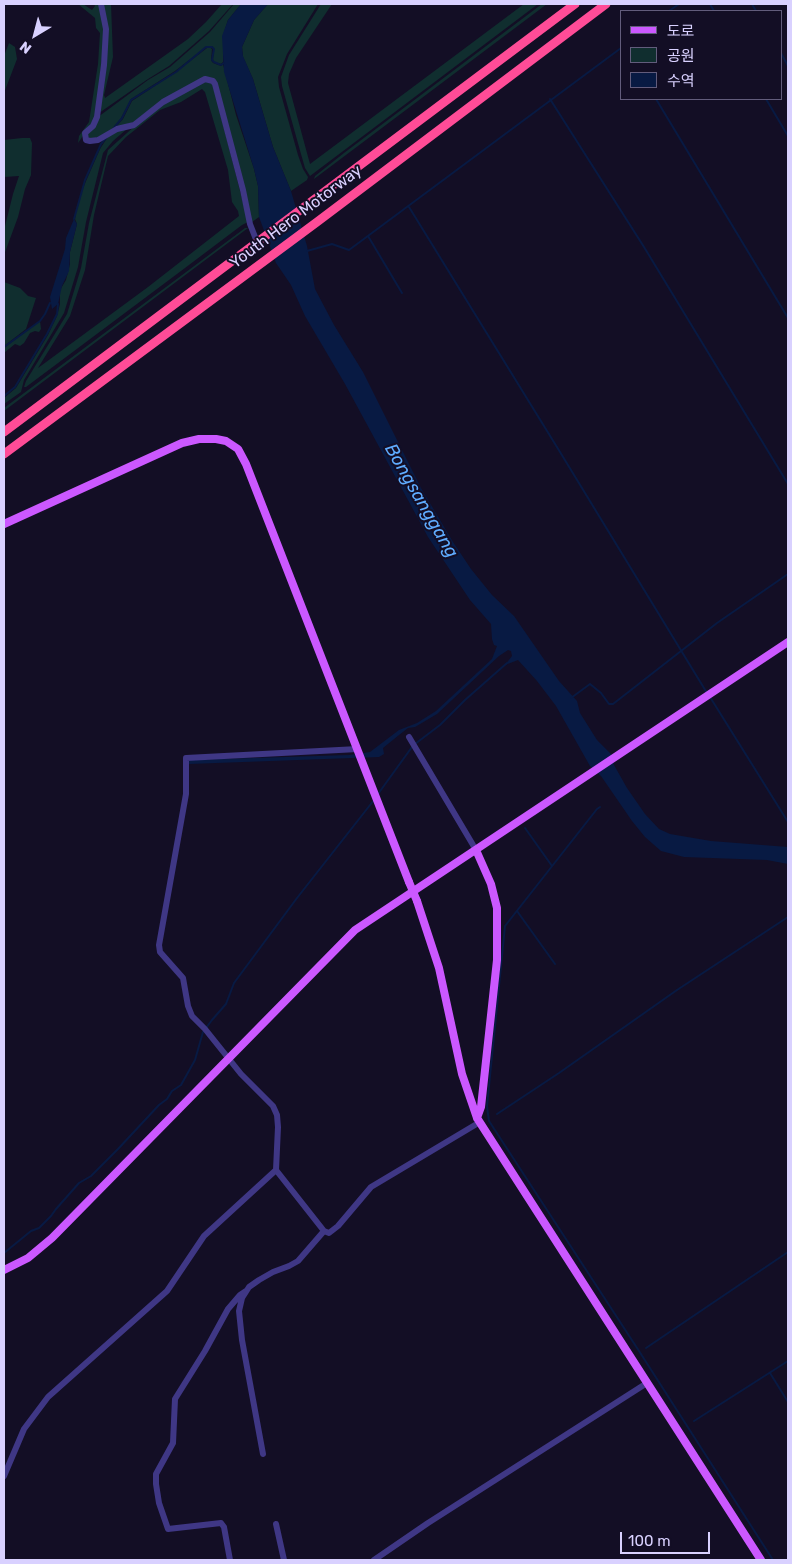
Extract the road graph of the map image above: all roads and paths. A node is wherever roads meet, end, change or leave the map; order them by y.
1 (101, 4) edge
2 (575, 4) edge
3 (606, 4) edge
4 (257, 242) junction
5 (4, 432) edge
6 (4, 454) edge
7 (4, 524) edge
8 (788, 642) edge
9 (408, 737) dead end
10 (358, 750) junction
11 (471, 853) junction
12 (229, 1059) junction
13 (478, 1120) junction
14 (276, 1170) junction
15 (324, 1231) junction
16 (4, 1270) edge
17 (246, 1291) junction
18 (647, 1383) junction
19 (263, 1454) dead end
20 (4, 1476) edge
21 (276, 1524) dead end
22 (230, 1560) edge
23 (284, 1560) edge
24 (374, 1560) edge
25 (761, 1560) edge

1 - 4 street
2 - 4 highway, Youth Hero Motorway
3 - 6 highway, Youth Hero Motorway
4 - 5 highway, Youth Hero Motorway
7 - 10 main road
8 - 11 main road
9 - 11 street
10 - 12 street
10 - 13 main road, bridge
11 - 12 main road
11 - 13 main road
12 - 14 street
12 - 16 main road
13 - 15 street
13 - 18 main road
14 - 15 street
14 - 20 street
15 - 17 street
17 - 19 street
17 - 22 street
18 - 24 street
18 - 25 main road
21 - 23 street

